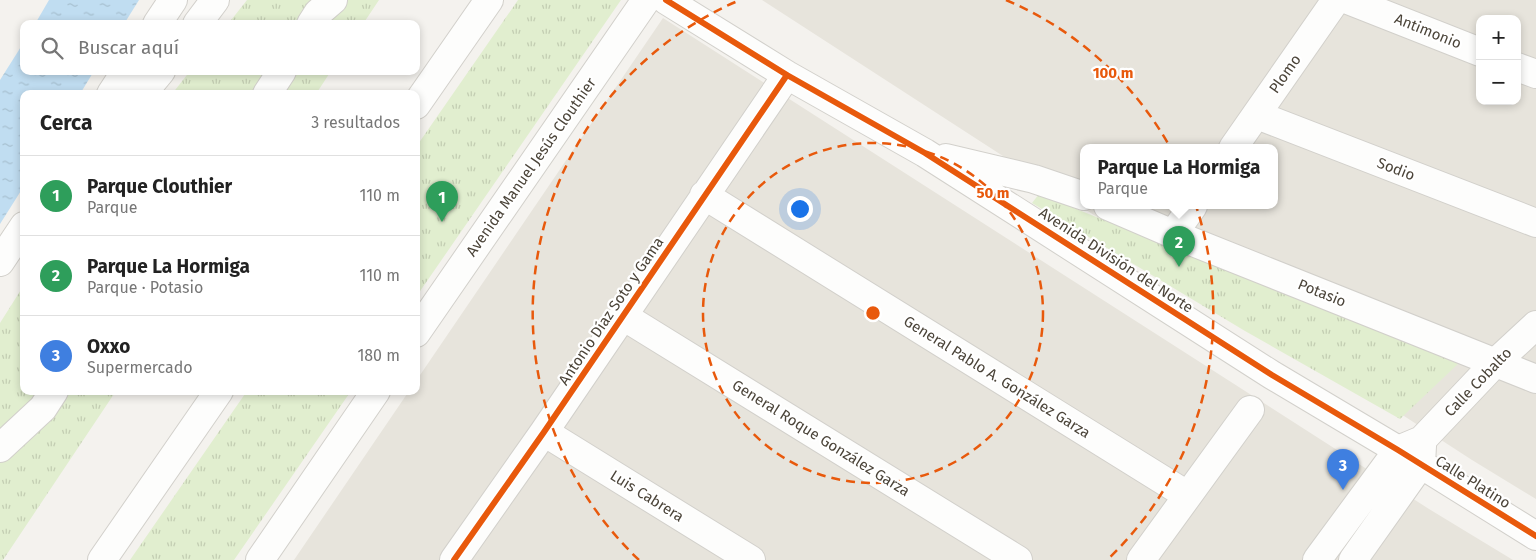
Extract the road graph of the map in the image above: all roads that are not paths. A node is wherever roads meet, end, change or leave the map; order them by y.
1 (173, 0) edge
2 (215, 0) edge
3 (333, 0) edge
4 (489, 0) edge
5 (646, 0) edge
6 (666, 0) edge
7 (1336, 0) edge
8 (1348, 0) edge
9 (160, 20) edge
10 (200, 20) edge
11 (314, 20) edge
12 (1476, 50) edge
13 (1521, 68) edge
14 (1536, 74) edge
15 (123, 75) edge
16 (158, 75) edge
17 (279, 75) edge
18 (787, 75) junction
19 (114, 90) edge
20 (145, 90) edge
21 (270, 90) edge
22 (420, 100) edge
23 (1257, 114) junction
24 (1236, 144) edge
25 (925, 153) junction
26 (704, 195) junction
27 (1080, 195) edge
28 (1115, 209) edge
29 (1191, 209) edge
30 (1536, 223) edge
31 (20, 232) edge
32 (1173, 234) junction
33 (20, 240) edge
34 (0, 263) edge
35 (623, 316) junction
36 (1536, 325) edge
37 (420, 327) edge
38 (1495, 363) junction
39 (1536, 379) edge
40 (51, 395) edge
41 (216, 395) edge
42 (373, 395) edge
43 (1250, 410) dead end
44 (544, 432) junction
45 (0, 448) edge
46 (1398, 450) junction
47 (1422, 452) junction
48 (1187, 495) junction
49 (1536, 536) edge
50 (465, 556) edge
51 (102, 560) edge
52 (260, 560) edge
53 (751, 560) edge
54 (1018, 560) edge
55 (1141, 560) edge
56 (1317, 560) edge
57 (1353, 560) edge

1 - 9 street
2 - 10 street
3 - 11 street
4 - 22 street
5 - 37 street, Avenida Manuel Jesús Clouthier
6 - 18 street, Avenida División del Norte
7 - 23 street, Plomo
8 - 12 street, Antimonio
13 - 14 street
15 - 19 street
16 - 20 street
17 - 21 street
18 - 25 street, Avenida División del Norte
18 - 26 street, Antonio Díaz Soto y Gama
23 - 24 street, Plomo
23 - 30 street, Sodio
25 - 27 street
25 - 46 street, Avenida División del Norte
26 - 35 street, Antonio Díaz Soto y Gama
26 - 48 street, General Pablo A. González Garza
28 - 32 street, Potasio
29 - 32 street
31 - 34 street
32 - 38 street, Potasio
33 - 34 street
35 - 44 street, Antonio Díaz Soto y Gama
35 - 54 street, General Roque González Garza
36 - 38 street, Calle Cobalto
38 - 39 street, Potasio
38 - 47 street, Calle Cobalto
40 - 45 street
41 - 51 street
42 - 52 street
43 - 48 street
44 - 50 street, Antonio Díaz Soto y Gama
44 - 53 street, Luis Cabrera
46 - 47 street
46 - 56 street
47 - 49 street, Calle Platino
47 - 57 street, Calle Cobalto
48 - 55 street

